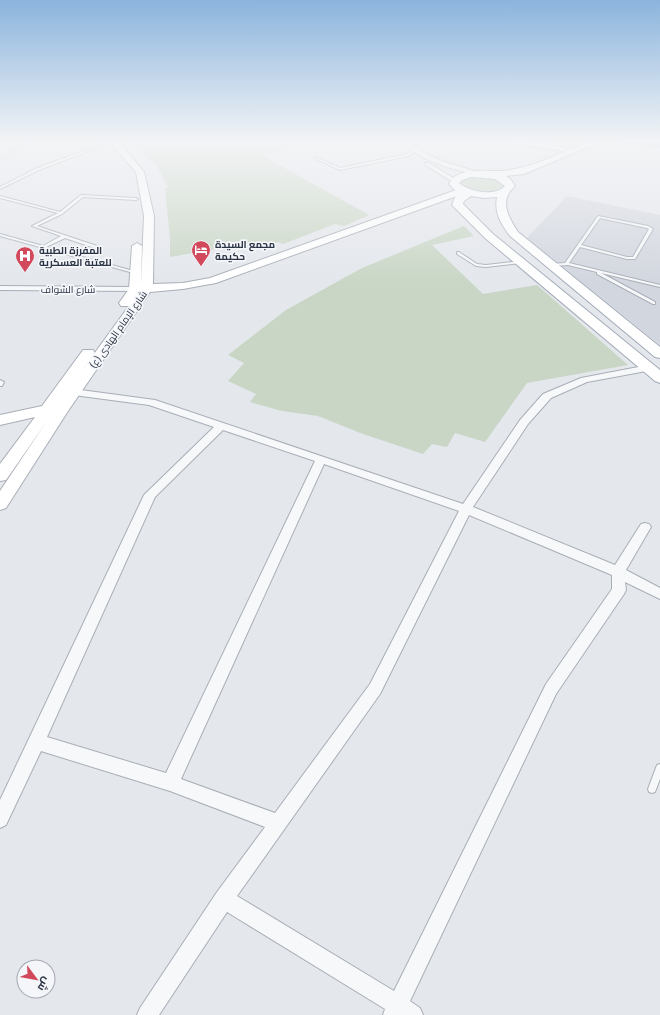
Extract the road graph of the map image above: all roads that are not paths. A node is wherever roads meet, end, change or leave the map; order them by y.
1 (134, 188) edge
2 (143, 188) edge
3 (457, 188) edge
4 (505, 188) edge
5 (506, 188) edge
6 (466, 192) junction
7 (0, 197) edge
8 (136, 199) junction
9 (61, 213) junction
10 (514, 234) junction
11 (0, 235) edge
12 (65, 236) junction
13 (489, 236) junction
14 (580, 246) junction
15 (96, 247) dead end
16 (43, 248) junction
17 (458, 252) dead end
18 (520, 262) junction
19 (566, 264) junction
20 (551, 265) junction
21 (589, 269) junction
22 (136, 273) junction
23 (660, 286) edge
24 (0, 288) edge
25 (141, 288) junction
26 (654, 303) dead end
27 (660, 354) edge
28 (648, 368) junction
29 (660, 378) edge
30 (0, 382) edge
31 (0, 386) edge
32 (60, 390) junction
33 (74, 392) junction
34 (46, 410) junction
35 (61, 411) junction
36 (0, 420) edge
37 (221, 426) junction
38 (321, 459) junction
39 (0, 476) edge
40 (0, 504) edge
41 (466, 509) junction
42 (645, 527) dead end
43 (618, 572) junction
44 (660, 594) edge
45 (37, 742) junction
46 (660, 768) edge
47 (170, 783) junction
48 (652, 789) dead end
49 (0, 819) edge
50 (279, 824) junction
51 (224, 899) junction
52 (401, 1012) edge
53 (147, 1015) edge

1 - 8 main road, شارع الإمام الهادی (ع)
2 - 25 main road, شارع الإمام الهادی (ع)
3 - 6 main road
4 - 6 main road
5 - 10 main road
6 - 13 main road
6 - 25 main road
7 - 9 lane
8 - 9 lane
8 - 22 main road, شارع الإمام الهادی (ع)
9 - 12 lane
10 - 13 main road
10 - 20 main road
11 - 16 lane
12 - 15 lane
12 - 16 lane
13 - 18 main road
14 - 14 lane
14 - 19 lane
16 - 22 lane
17 - 18 lane
18 - 28 main road
19 - 20 lane
19 - 21 lane
20 - 27 main road
21 - 23 lane
21 - 26 lane
22 - 25 main road, شارع الإمام الهادی (ع)
24 - 25 street, شارع الشواف
25 - 32 main road, شارع الإمام الهادی (ع)
25 - 33 main road, شارع الإمام الهادی (ع)
28 - 29 main road
28 - 41 street
30 - 31 lane
32 - 33 street
32 - 34 main road, شارع الإمام الهادی (ع)
33 - 35 main road, شارع الإمام الهادی (ع)
33 - 37 street
34 - 35 main road
34 - 36 main road
34 - 39 main road, شارع الإمام الهادی (ع)
35 - 40 main road, شارع الإمام الهادی (ع)
37 - 38 street
37 - 45 street
38 - 41 street
38 - 47 street
41 - 43 street
41 - 50 street
42 - 43 street
43 - 44 street
43 - 52 street
45 - 47 street
45 - 49 street
46 - 48 lane
47 - 50 street
50 - 51 street
51 - 52 street
51 - 53 street

